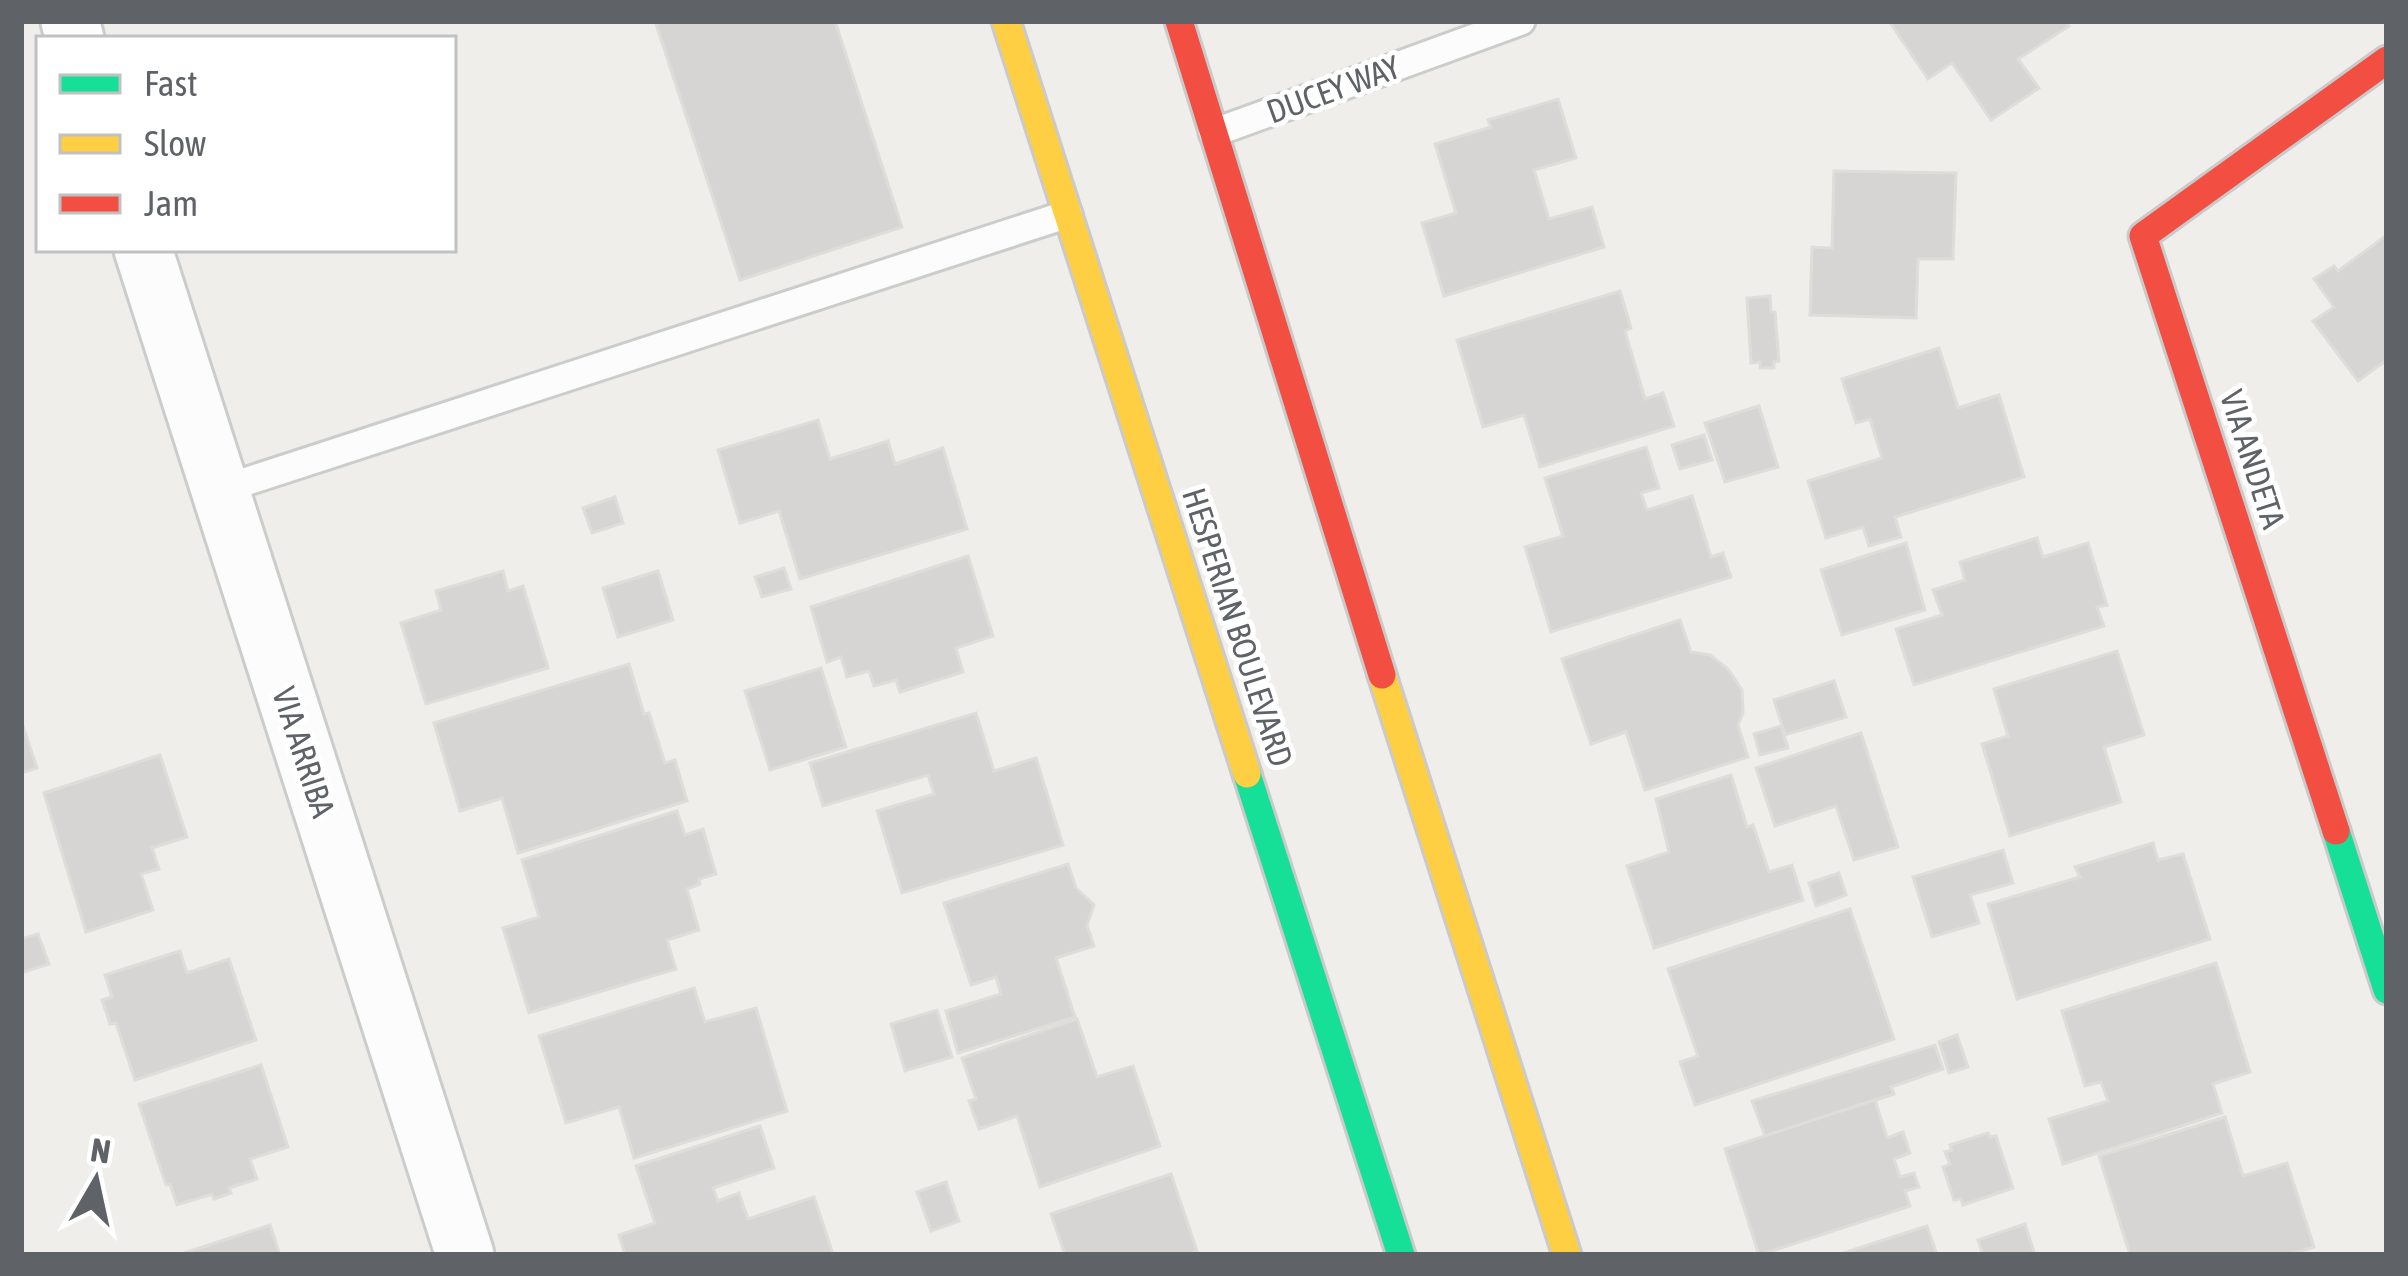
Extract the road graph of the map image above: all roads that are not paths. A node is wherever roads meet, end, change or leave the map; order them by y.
1 (1006, 21) edge
2 (1179, 21) edge
3 (1521, 21) edge
4 (2387, 60) edge
5 (1213, 133) junction
6 (1068, 214) junction
7 (144, 252) edge
8 (220, 490) junction
9 (2387, 991) edge
10 (464, 1255) edge
11 (1401, 1255) edge
12 (1567, 1255) edge

1 - 6 main road, HESPERIAN BOULEVARD
2 - 5 main road
3 - 5 lane, DUCEY WAY
4 - 9 main road, VIA ANDETA
5 - 12 main road
6 - 8 lane
6 - 11 main road, HESPERIAN BOULEVARD
7 - 8 street, VIA ARRIBA
8 - 10 street, VIA ARRIBA

